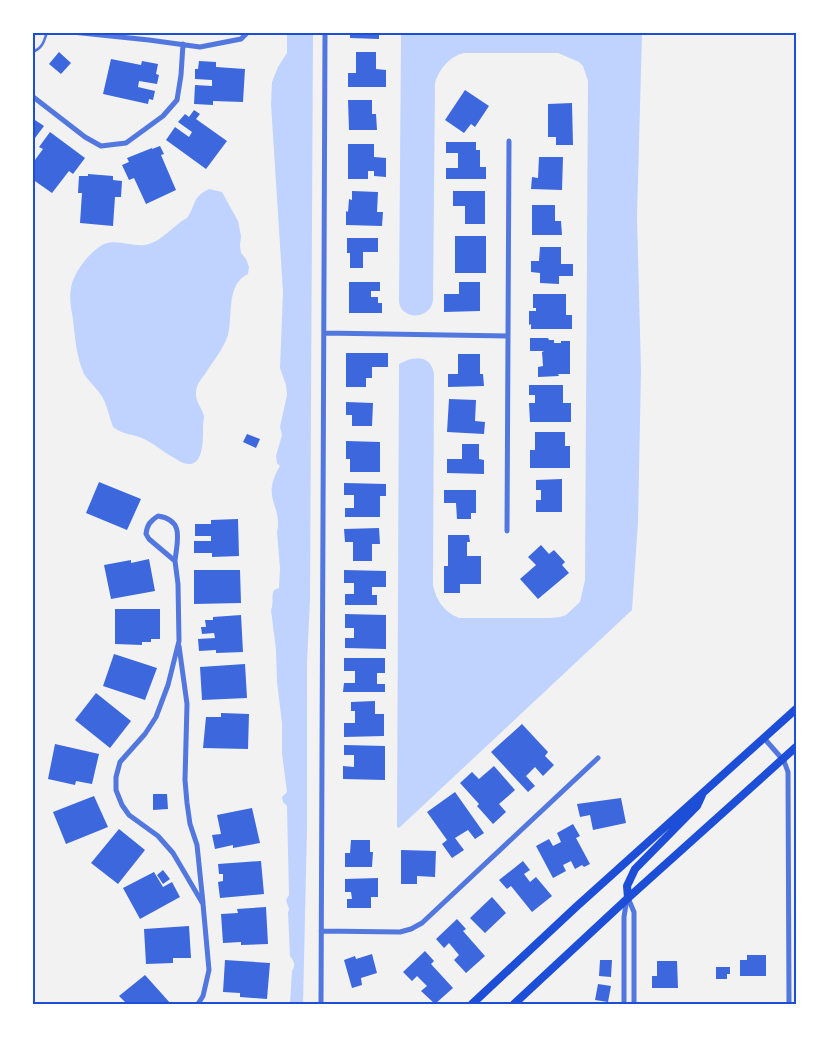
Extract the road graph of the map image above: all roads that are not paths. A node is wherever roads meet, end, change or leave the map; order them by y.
1 (46, 32) edge
2 (72, 32) edge
3 (248, 32) edge
4 (325, 32) edge
5 (183, 44) junction
6 (32, 52) edge
7 (32, 96) edge
8 (509, 141) dead end
9 (324, 333) junction
10 (508, 336) junction
11 (506, 531) dead end
12 (175, 560) junction
13 (179, 641) junction
14 (796, 709) edge
15 (763, 737) junction
16 (796, 747) edge
17 (598, 758) dead end
18 (783, 759) junction
19 (704, 791) junction
20 (628, 898) junction
21 (203, 904) junction
22 (320, 931) junction
23 (198, 1004) edge
24 (321, 1004) edge
25 (472, 1004) edge
26 (514, 1004) edge
27 (624, 1004) edge
28 (634, 1004) edge
29 (789, 1004) edge

1 - 6 lane
2 - 5 street
3 - 5 street
4 - 9 street
5 - 7 street
8 - 10 street
9 - 10 street
9 - 22 street
10 - 11 street
12 - 12 street
12 - 13 street
13 - 21 street
13 - 21 street
14 - 15 main road
15 - 18 street
15 - 19 main road
16 - 18 main road
17 - 22 street
18 - 20 main road
18 - 29 street
19 - 20 main road
19 - 25 main road
20 - 26 main road
20 - 27 street
20 - 28 street
21 - 23 street
22 - 24 street

